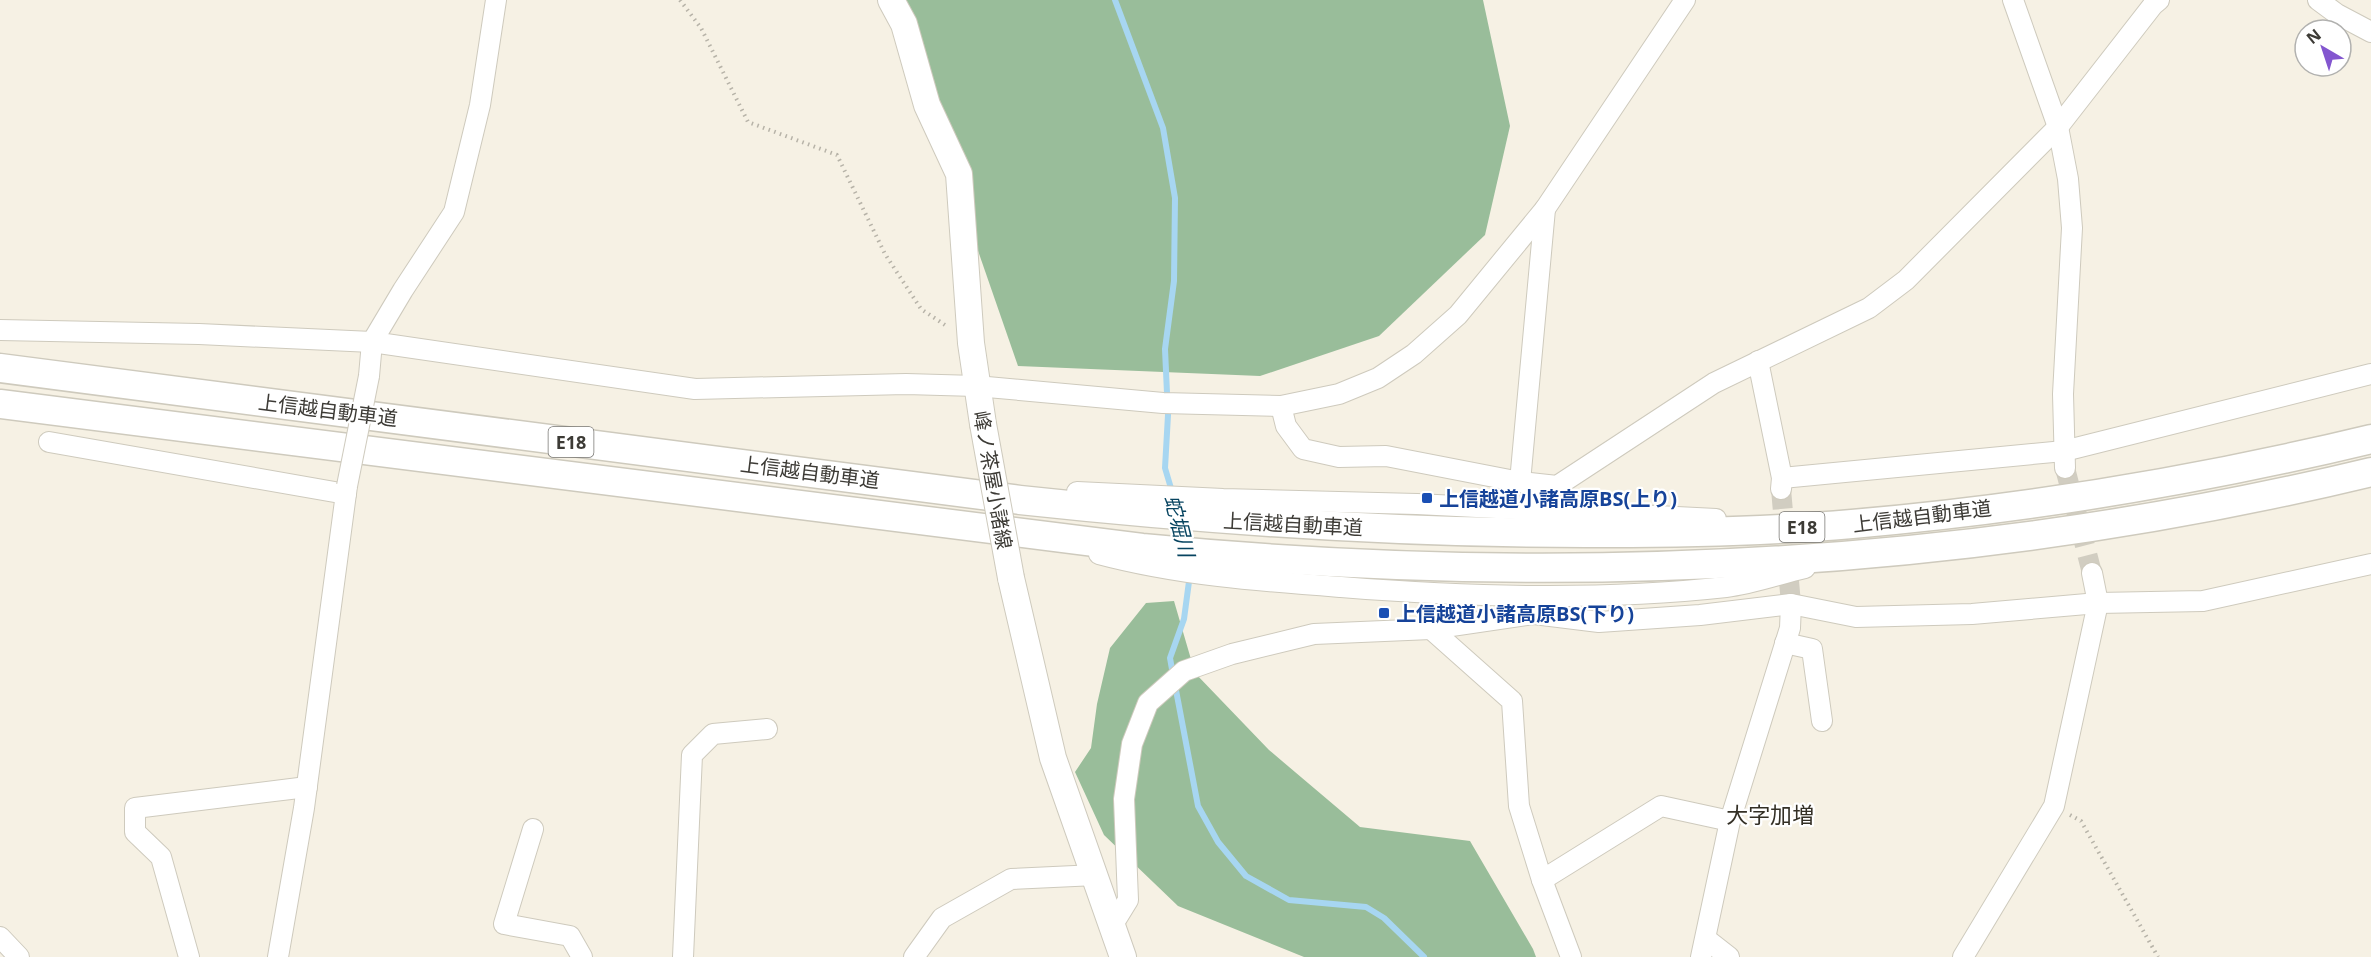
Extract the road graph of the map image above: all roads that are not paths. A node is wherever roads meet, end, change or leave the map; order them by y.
1 (496, 0) edge
2 (891, 0) edge
3 (1685, 0) edge
4 (2013, 0) edge
5 (2158, 0) edge
6 (2318, 0) edge
7 (2371, 32) edge
8 (2058, 127) junction
9 (1545, 209) junction
10 (0, 330) edge
11 (372, 342) junction
12 (1758, 361) junction
13 (0, 368) edge
14 (2371, 374) edge
15 (976, 386) junction
16 (0, 404) edge
17 (1281, 406) junction
18 (2371, 439) edge
19 (49, 442) dead end
20 (2064, 460) junction
21 (2371, 472) edge
22 (1520, 482) junction
23 (346, 490) junction
24 (2371, 564) edge
25 (2092, 573) tunnel mouth
26 (2098, 603) junction
27 (1791, 604) junction
28 (1431, 629) junction
29 (1785, 643) junction
30 (1821, 721) dead end
31 (767, 729) dead end
32 (307, 787) junction
33 (1730, 821) junction
34 (533, 829) dead end
35 (1096, 875) junction
36 (1542, 880) junction
37 (1112, 926) junction
38 (0, 937) edge
39 (1703, 948) edge
40 (17, 956) edge
41 (189, 957) edge
42 (278, 957) edge
43 (582, 957) edge
44 (683, 957) edge
45 (915, 957) edge
46 (1123, 957) edge
47 (1571, 957) edge
48 (1729, 957) edge
49 (1963, 957) edge

1 - 11 street
2 - 15 main road, 峰ノ茶屋小諸線
3 - 9 street
4 - 8 street
5 - 8 street
6 - 7 street
8 - 12 street
8 - 20 street
9 - 17 street
9 - 22 street
10 - 11 street
11 - 15 street
11 - 23 street, bridge
12 - 20 street
12 - 22 street
13 - 18 highway, 上信越自動車道 / E18
14 - 20 street
15 - 17 street
15 - 35 main road, 峰ノ茶屋小諸線, bridge
16 - 21 highway, 上信越自動車道 / E18
17 - 22 street
19 - 23 street
23 - 32 street
24 - 26 street
25 - 26 street
26 - 27 street
26 - 49 street
27 - 28 street
27 - 29 street
28 - 36 street
28 - 37 street
29 - 30 street
29 - 33 street
31 - 44 street
32 - 41 street
32 - 42 street
33 - 36 street
33 - 39 street
34 - 43 street
35 - 37 main road, 峰ノ茶屋小諸線
35 - 45 street
36 - 47 street
37 - 46 main road, 峰ノ茶屋小諸線
38 - 40 street
39 - 48 street

